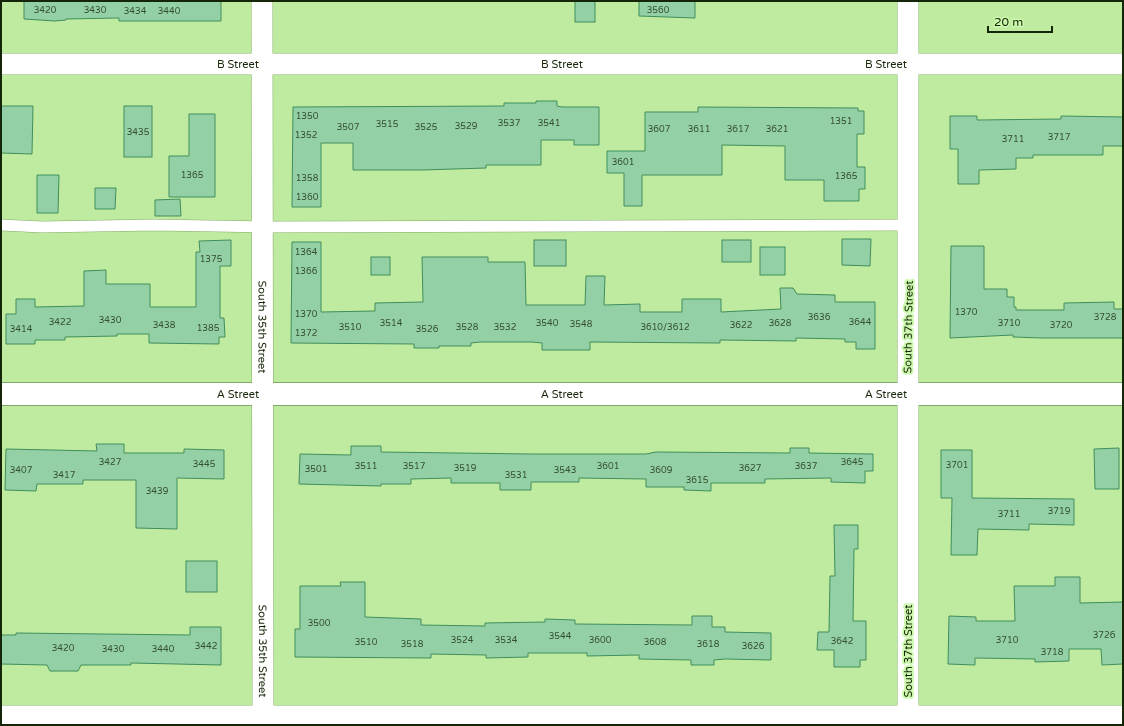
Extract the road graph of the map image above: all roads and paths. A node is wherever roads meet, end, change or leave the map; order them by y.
1 (262, 1) edge
2 (908, 1) edge
3 (1, 64) edge
4 (262, 64) junction
5 (1123, 64) edge
6 (908, 65) junction
7 (1, 225) edge
8 (909, 225) junction
9 (262, 228) junction
10 (1, 394) edge
11 (262, 394) junction
12 (907, 394) junction
13 (1123, 394) edge
14 (1, 716) edge
15 (1123, 716) edge
16 (263, 721) edge
17 (908, 721) edge

1 - 4 street, South 35th Street
2 - 6 street, South 37th Street
3 - 4 street, B Street
4 - 6 street, B Street
4 - 9 street, South 35th Street
5 - 6 street, B Street
6 - 8 street, South 37th Street
7 - 9 lane
8 - 9 lane
8 - 12 street, South 37th Street
9 - 11 street, South 35th Street
10 - 11 main road, A Street
11 - 12 main road, A Street
11 - 16 street, South 35th Street
12 - 13 main road, A Street
12 - 17 street, South 37th Street
14 - 16 street
15 - 17 street
16 - 17 street

